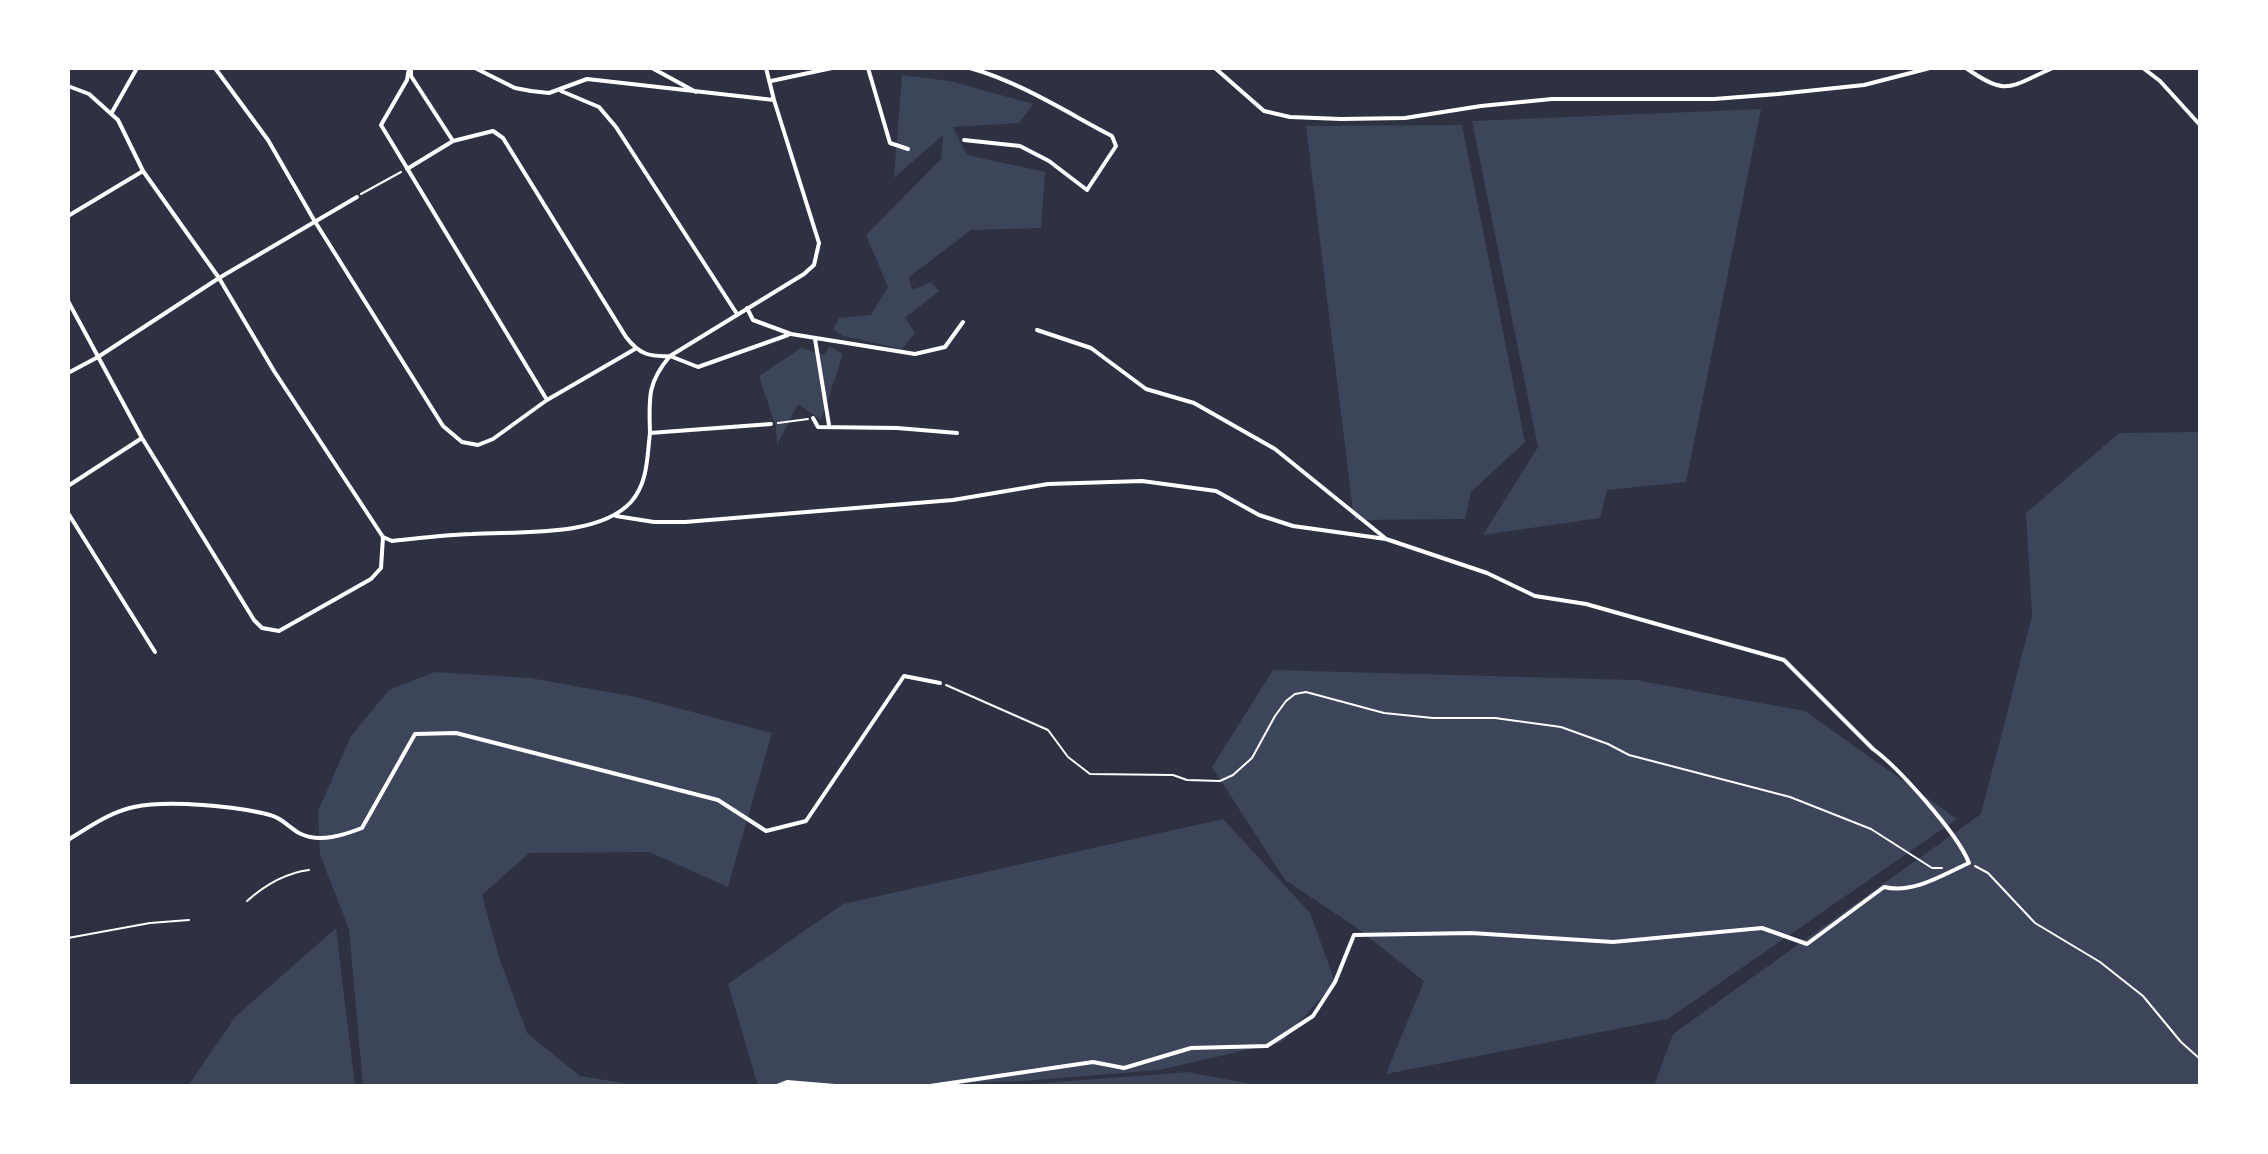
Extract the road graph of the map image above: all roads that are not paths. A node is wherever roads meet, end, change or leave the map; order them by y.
1 (137, 68) edge
2 (215, 68) edge
3 (410, 68) edge
4 (475, 68) edge
5 (652, 68) edge
6 (766, 68) edge
7 (832, 68) edge
8 (868, 68) edge
9 (970, 68) edge
10 (1215, 68) edge
11 (1930, 68) edge
12 (1966, 68) edge
13 (2053, 68) edge
14 (2143, 68) edge
15 (771, 81) junction
16 (68, 86) edge
17 (560, 90) junction
18 (697, 93) junction
19 (774, 100) junction
20 (111, 114) junction
21 (2200, 125) edge
22 (964, 140) dead end
23 (453, 141) junction
24 (908, 149) dead end
25 (407, 169) junction
26 (143, 171) junction
27 (357, 197) road end
28 (68, 216) edge
29 (314, 220) junction
30 (219, 278) junction
31 (68, 301) edge
32 (747, 308) junction
33 (737, 314) junction
34 (963, 322) dead end
35 (1037, 330) dead end
36 (791, 334) junction
37 (815, 339) junction
38 (635, 349) junction
39 (670, 356) junction
40 (98, 357) junction
41 (68, 373) edge
42 (547, 400) junction
43 (813, 418) road end
44 (771, 424) road end
45 (829, 425) junction
46 (650, 433) junction
47 (957, 433) dead end
48 (142, 438) junction
49 (68, 486) edge
50 (68, 513) edge
51 (616, 516) junction
52 (383, 537) junction
53 (1386, 539) junction
54 (155, 652) dead end
55 (940, 683) road end
56 (68, 840) edge
57 (309, 870) dead end
58 (247, 901) dead end
59 (189, 920) dead end
60 (68, 938) edge
61 (777, 1086) edge
62 (835, 1086) edge
63 (930, 1086) edge

1 - 20 street
2 - 29 street
3 - 23 street
3 - 25 street
4 - 17 street
5 - 18 street
6 - 15 street
7 - 15 street
8 - 24 street
9 - 22 street
10 - 11 street
12 - 13 street
14 - 21 street
15 - 19 street
16 - 20 street
17 - 18 street
17 - 33 street
18 - 19 street
19 - 32 street
20 - 26 street
23 - 25 street
23 - 38 street
25 - 42 street
26 - 28 street
26 - 30 street
27 - 29 street
29 - 30 street
29 - 42 street
30 - 40 street
30 - 52 street
31 - 40 street
32 - 33 street
32 - 36 street
33 - 39 street
34 - 37 street
35 - 53 street
36 - 37 street
36 - 39 street
37 - 45 street
38 - 39 street
38 - 42 street
39 - 46 street
40 - 41 street
40 - 48 street
43 - 45 street
44 - 46 street
45 - 47 street
46 - 51 street
48 - 49 street
48 - 52 street
50 - 54 street
51 - 52 street
51 - 53 street
53 - 63 street
55 - 56 street
57 - 58 lane
59 - 60 lane
61 - 62 street

